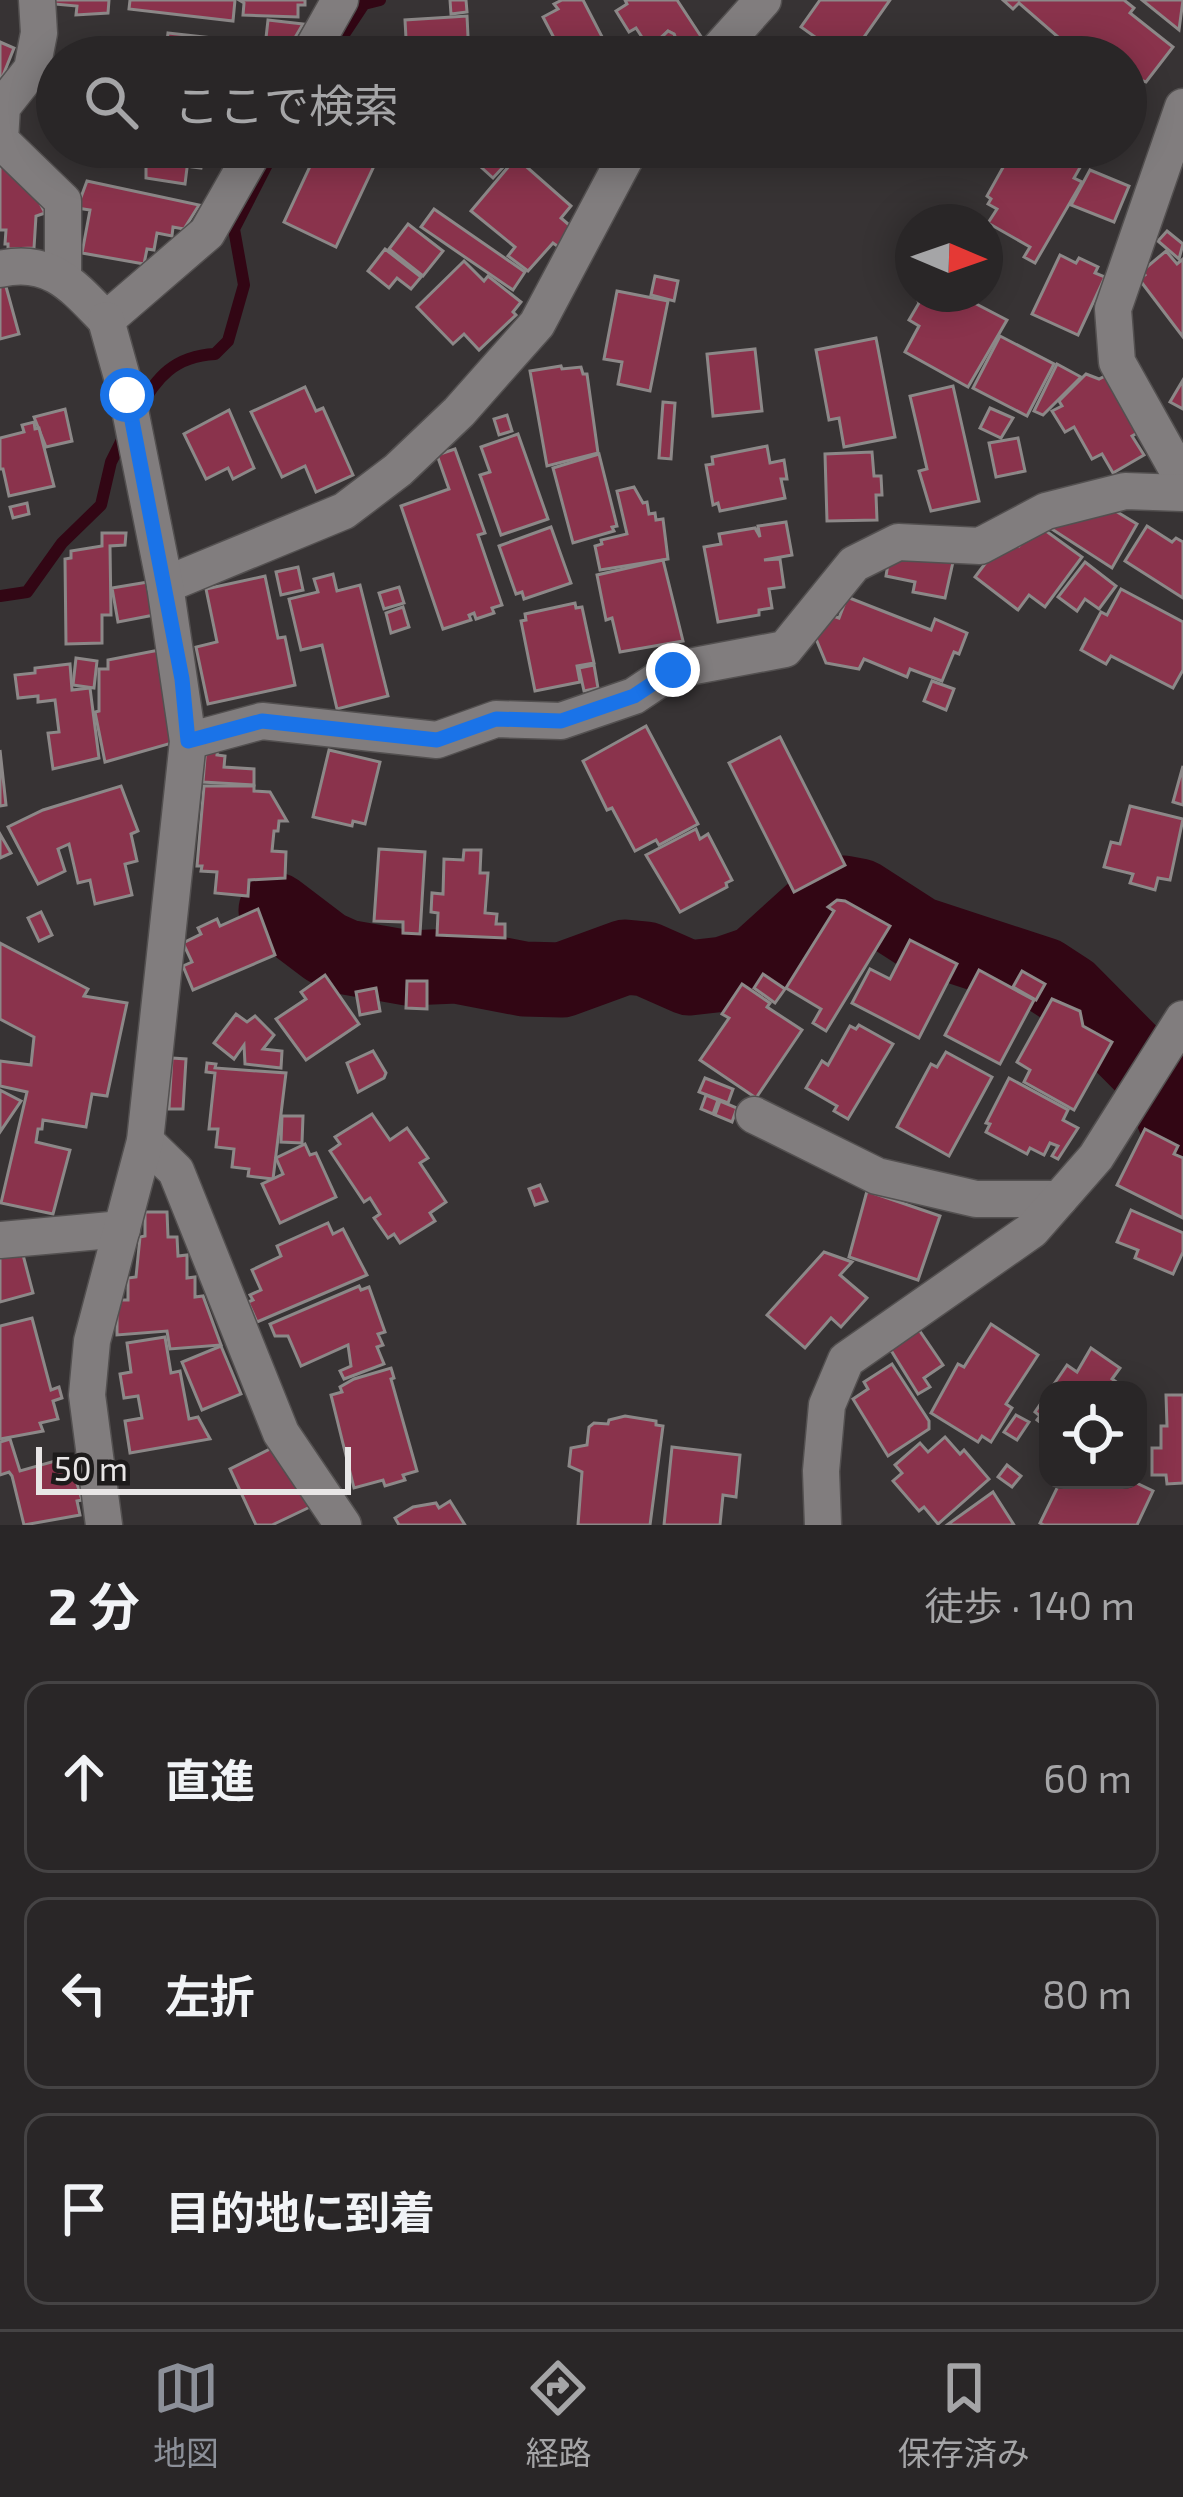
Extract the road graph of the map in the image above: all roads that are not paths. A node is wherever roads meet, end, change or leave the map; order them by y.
1 (37, 0) edge
2 (340, 0) edge
3 (763, 0) edge
4 (38, 36) edge
5 (320, 36) edge
6 (731, 36) edge
7 (36, 45) edge
8 (1183, 107) edge
9 (244, 168) edge
10 (621, 168) edge
11 (0, 269) edge
12 (63, 275) junction
13 (106, 320) junction
14 (1183, 481) edge
15 (1183, 493) edge
16 (165, 586) junction
17 (188, 741) junction
18 (1183, 1018) edge
19 (754, 1115) dead end
20 (145, 1141) junction
21 (1059, 1199) junction
22 (122, 1229) junction
23 (0, 1240) edge
24 (104, 1525) edge
25 (343, 1525) edge
26 (823, 1525) edge

1 - 4 street
2 - 5 street
3 - 6 street
7 - 12 street
8 - 14 street
9 - 13 street
10 - 16 street
11 - 12 street
12 - 13 street
13 - 16 street
15 - 17 street
16 - 17 street
17 - 20 street
18 - 21 street
19 - 21 street
20 - 22 street
20 - 25 street
21 - 26 street
22 - 23 street
22 - 24 street

